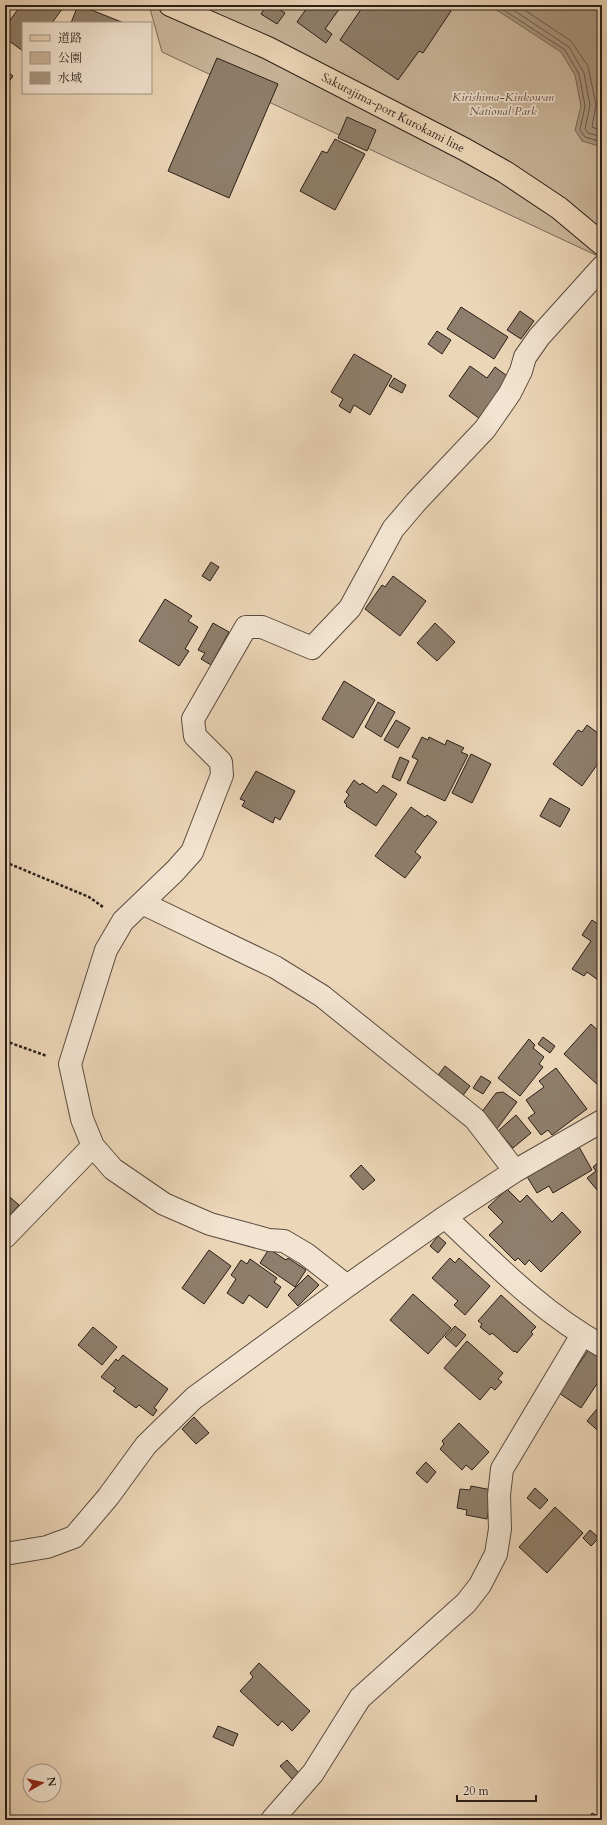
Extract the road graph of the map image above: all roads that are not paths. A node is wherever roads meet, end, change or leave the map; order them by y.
1 (170, 5) edge
2 (602, 244) edge
3 (602, 266) edge
4 (142, 903) junction
5 (602, 1121) edge
6 (93, 1146) junction
7 (515, 1171) junction
8 (445, 1217) junction
9 (5, 1237) edge
10 (347, 1286) junction
11 (582, 1335) junction
12 (602, 1346) edge
13 (5, 1554) edge
14 (272, 1820) edge

1 - 2 main road, Sakurajima-port Kurokami line
3 - 4 street
4 - 6 street
4 - 7 street
5 - 7 street
6 - 9 street
6 - 10 street
7 - 8 street
8 - 10 street
8 - 11 street
10 - 13 street
11 - 12 street
11 - 14 street

